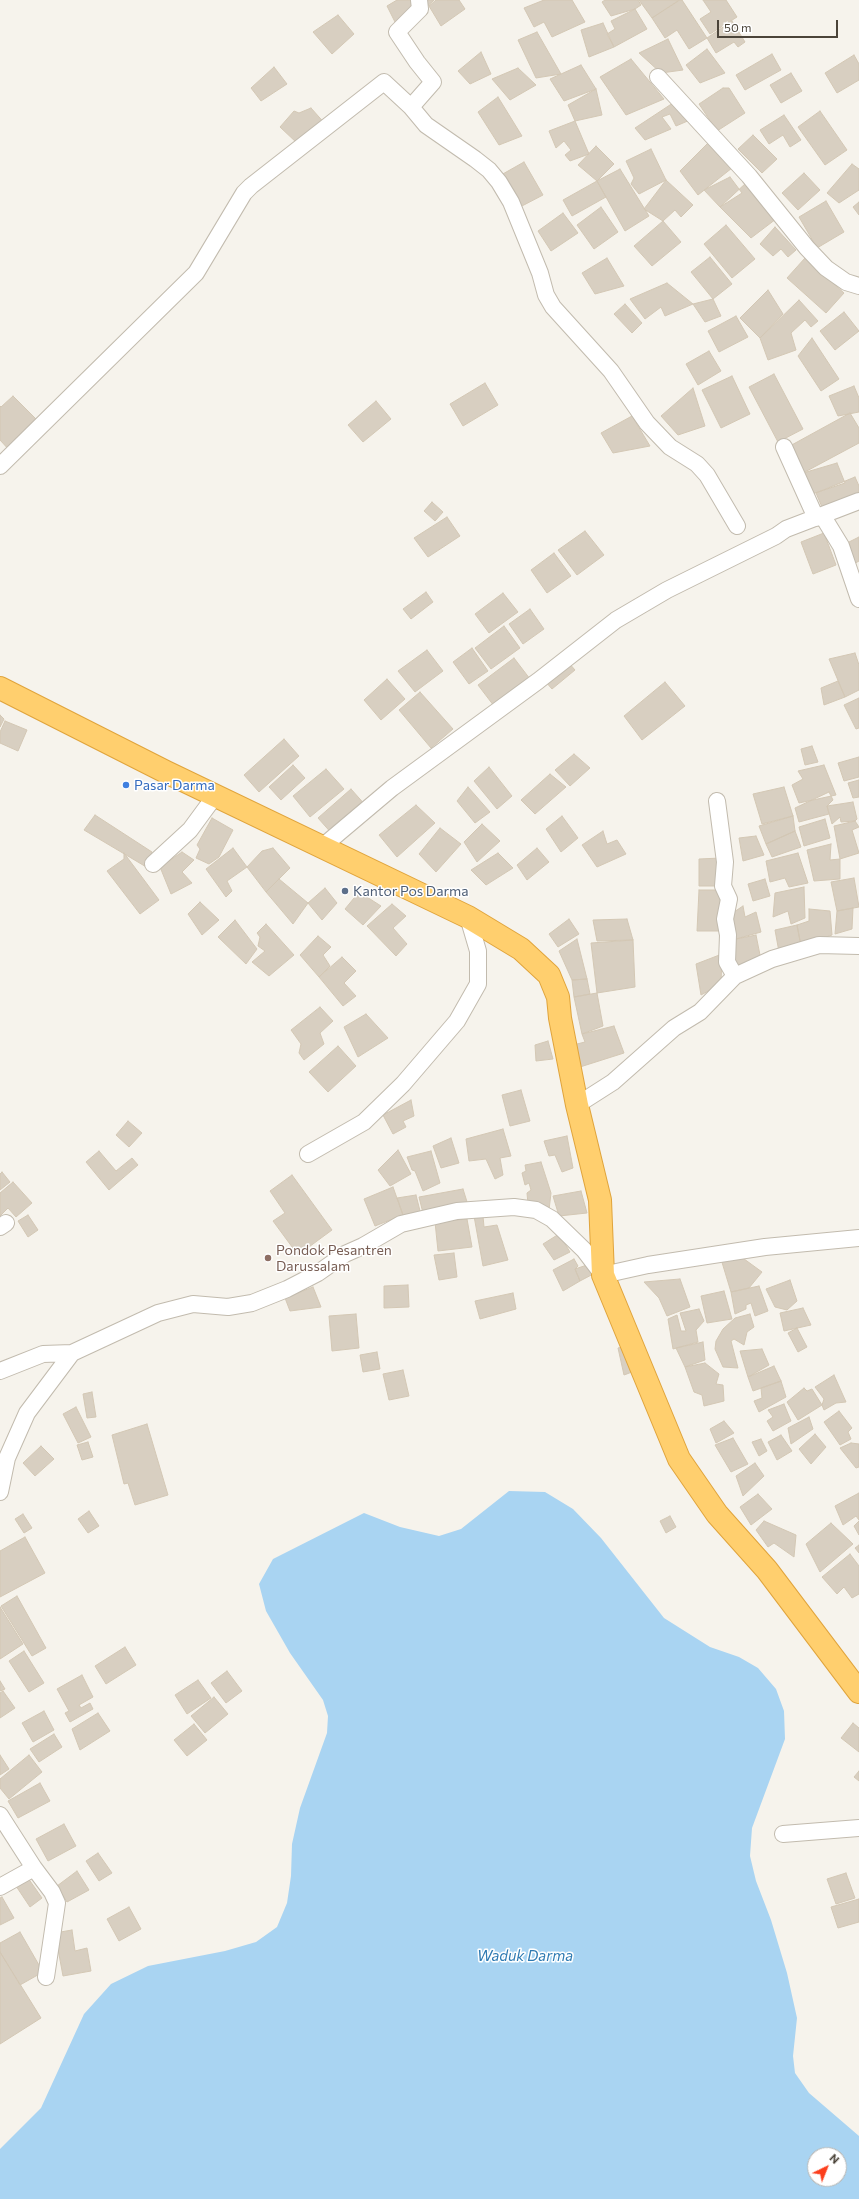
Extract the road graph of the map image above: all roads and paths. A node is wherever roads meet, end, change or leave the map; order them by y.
1 (419, 0) edge
2 (658, 77) dead end
3 (411, 107) junction
4 (859, 286) edge
5 (784, 447) dead end
6 (0, 466) edge
7 (859, 501) edge
8 (819, 517) junction
9 (736, 526) dead end
10 (859, 599) edge
11 (0, 688) edge
12 (215, 796) junction
13 (717, 802) dead end
14 (322, 847) junction
15 (154, 864) dead end
16 (468, 917) junction
17 (859, 946) edge
18 (735, 976) junction
19 (577, 1105) junction
20 (308, 1154) dead end
21 (859, 1238) edge
22 (602, 1275) junction
23 (72, 1353) junction
24 (0, 1371) edge
25 (0, 1492) edge
26 (859, 1692) edge
27 (0, 1815) edge
28 (859, 1828) edge
29 (783, 1834) dead end
30 (34, 1868) junction
31 (0, 1887) edge
32 (46, 1977) dead end

1 - 3 street
2 - 4 street
3 - 6 street
3 - 9 street
5 - 8 street
7 - 8 street
8 - 10 street
8 - 14 street
11 - 12 highway
12 - 14 highway
12 - 15 street
13 - 18 street
14 - 16 highway
16 - 19 highway
16 - 20 street
17 - 18 street
18 - 19 street
19 - 22 highway
21 - 22 street
22 - 23 street
22 - 26 highway
23 - 24 street
23 - 25 street
27 - 30 street
28 - 29 street
30 - 31 street
30 - 32 street

